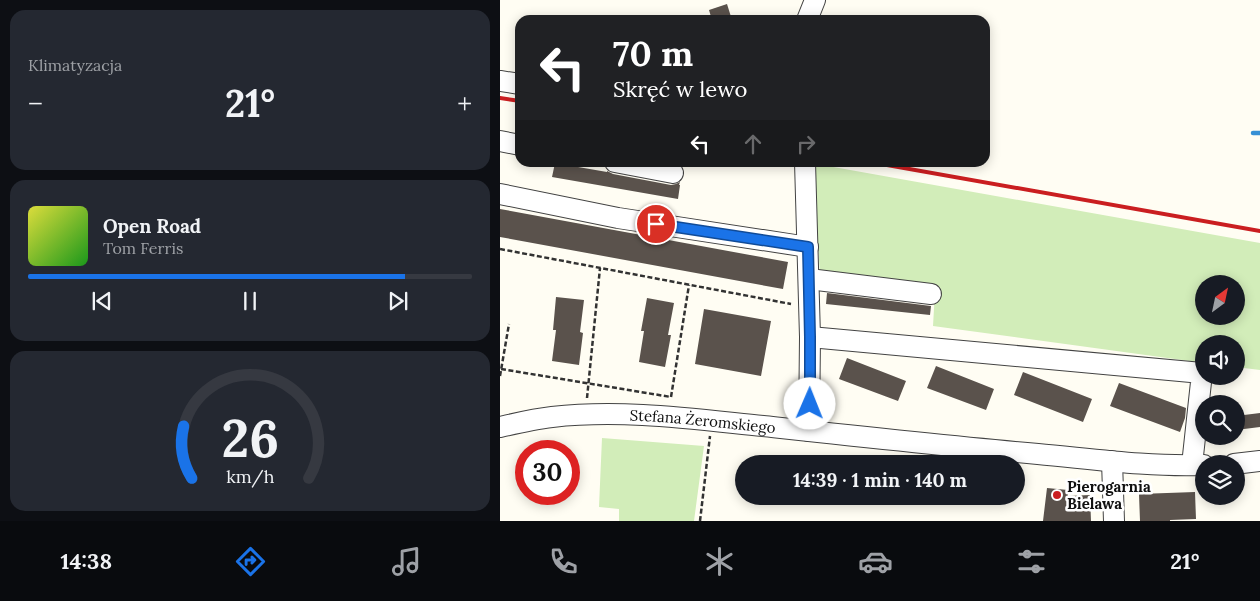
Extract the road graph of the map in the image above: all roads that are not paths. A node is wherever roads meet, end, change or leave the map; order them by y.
1 (815, 0) edge
2 (809, 15) edge
3 (500, 81) edge
4 (515, 83) edge
5 (500, 141) edge
6 (515, 144) edge
7 (642, 167) edge
8 (805, 167) edge
9 (673, 173) dead end
10 (500, 194) edge
11 (808, 247) junction
12 (809, 279) junction
13 (932, 294) dead end
14 (810, 337) junction
15 (500, 427) edge
16 (809, 431) junction
17 (1198, 455) edge
18 (1112, 461) junction
19 (1260, 461) edge
20 (1245, 463) edge
21 (1195, 465) edge
22 (1114, 521) edge

1 - 2 street
3 - 4 street
5 - 6 street
7 - 9 street
8 - 11 street
10 - 11 street
11 - 12 street
12 - 13 street
12 - 14 street
14 - 16 street
14 - 17 street
15 - 16 street, Stefana Żeromskiego
16 - 18 street, Stefana Żeromskiego
18 - 21 street, Stefana Żeromskiego
18 - 22 street
19 - 20 street

